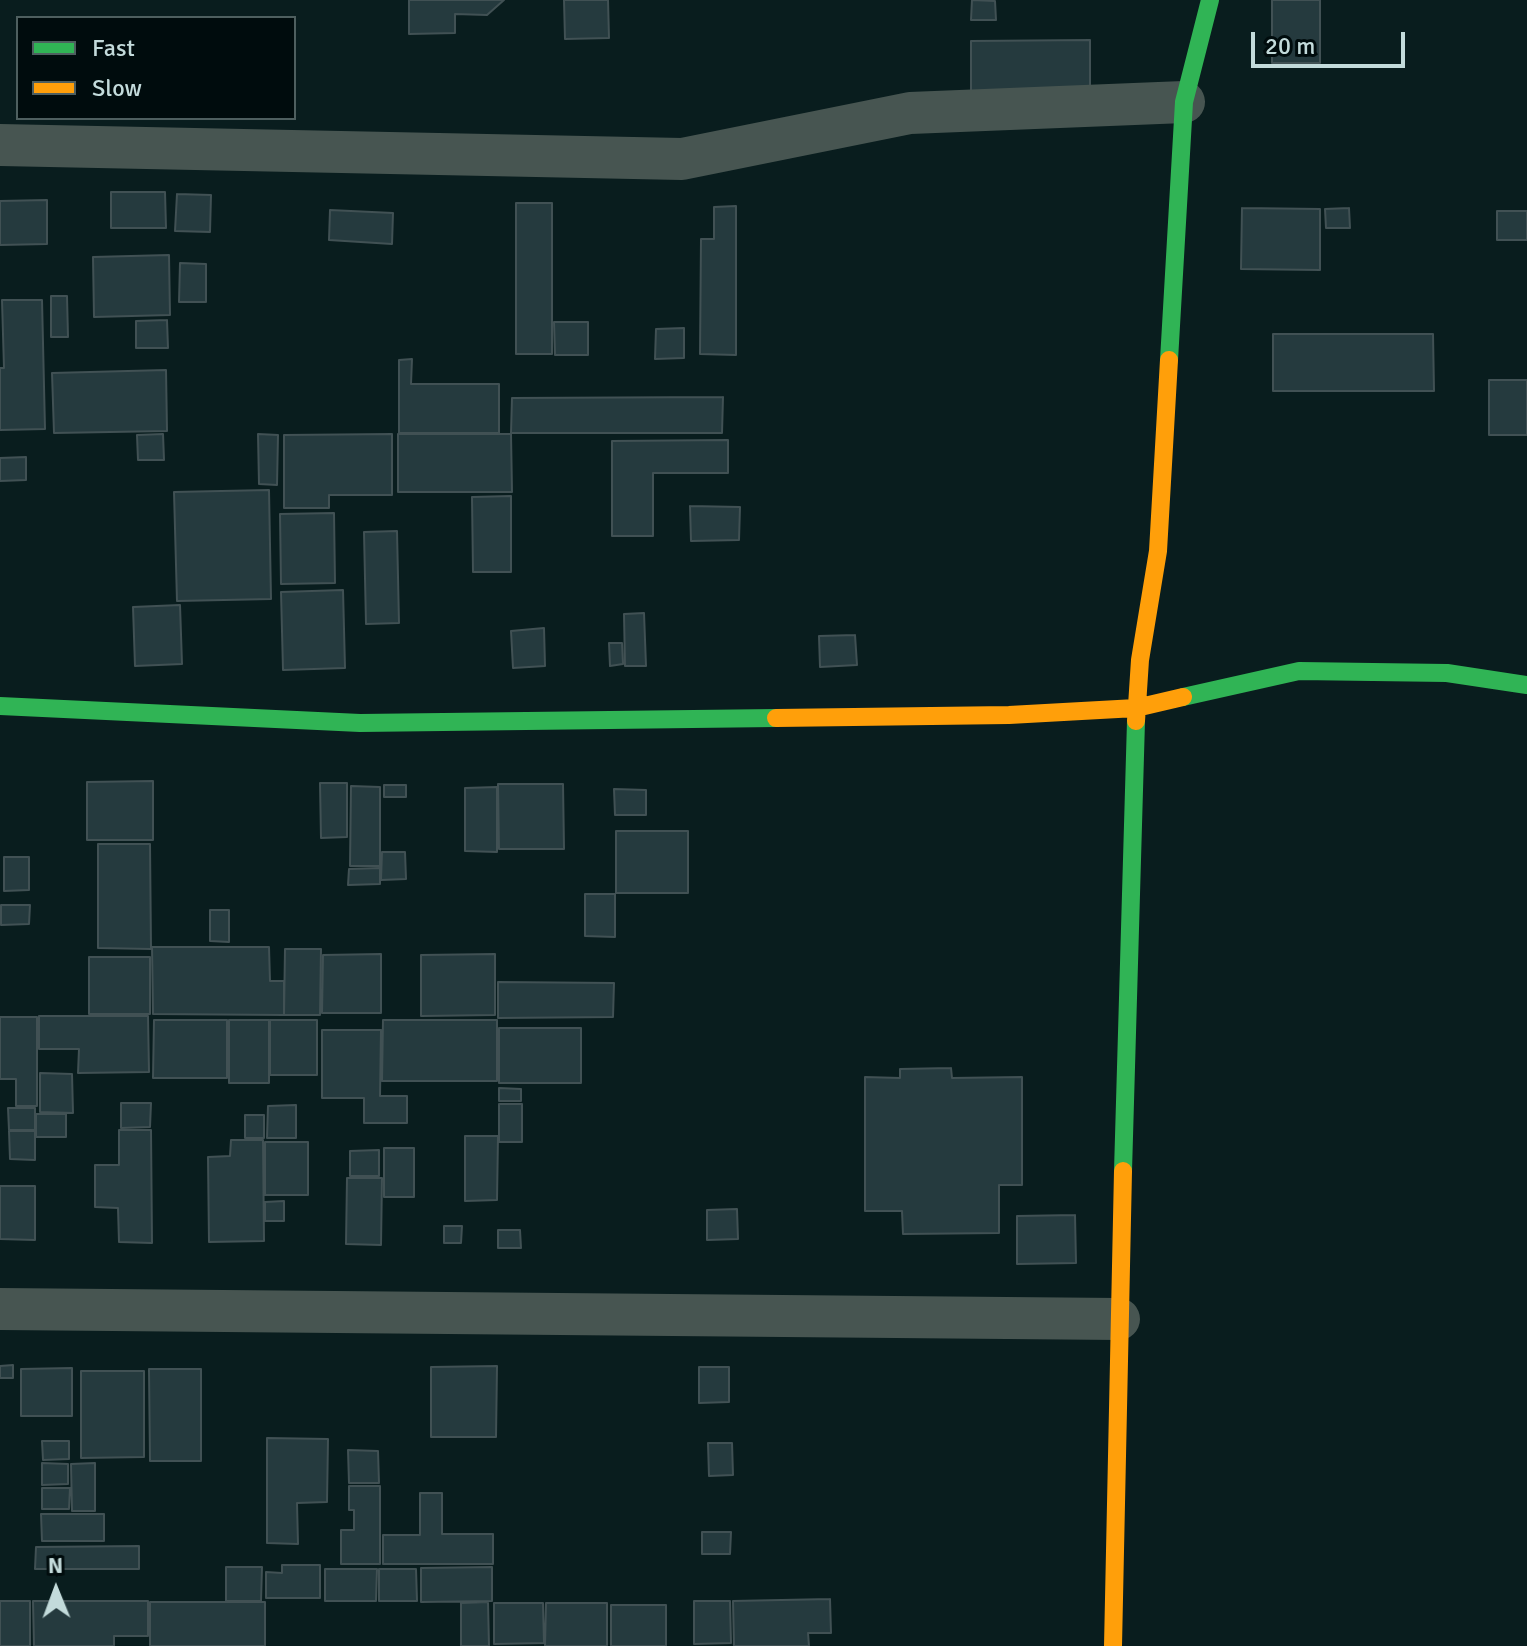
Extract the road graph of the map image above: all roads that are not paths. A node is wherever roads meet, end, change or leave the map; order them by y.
1 (1210, 0) edge
2 (1184, 102) junction
3 (0, 145) edge
4 (1527, 685) edge
5 (0, 706) edge
6 (1136, 708) junction
7 (0, 1309) edge
8 (1119, 1319) junction
9 (1113, 1646) edge

1 - 2 street
2 - 3 street
2 - 6 street
4 - 6 street
5 - 6 street
6 - 8 street
7 - 8 street
8 - 9 street

